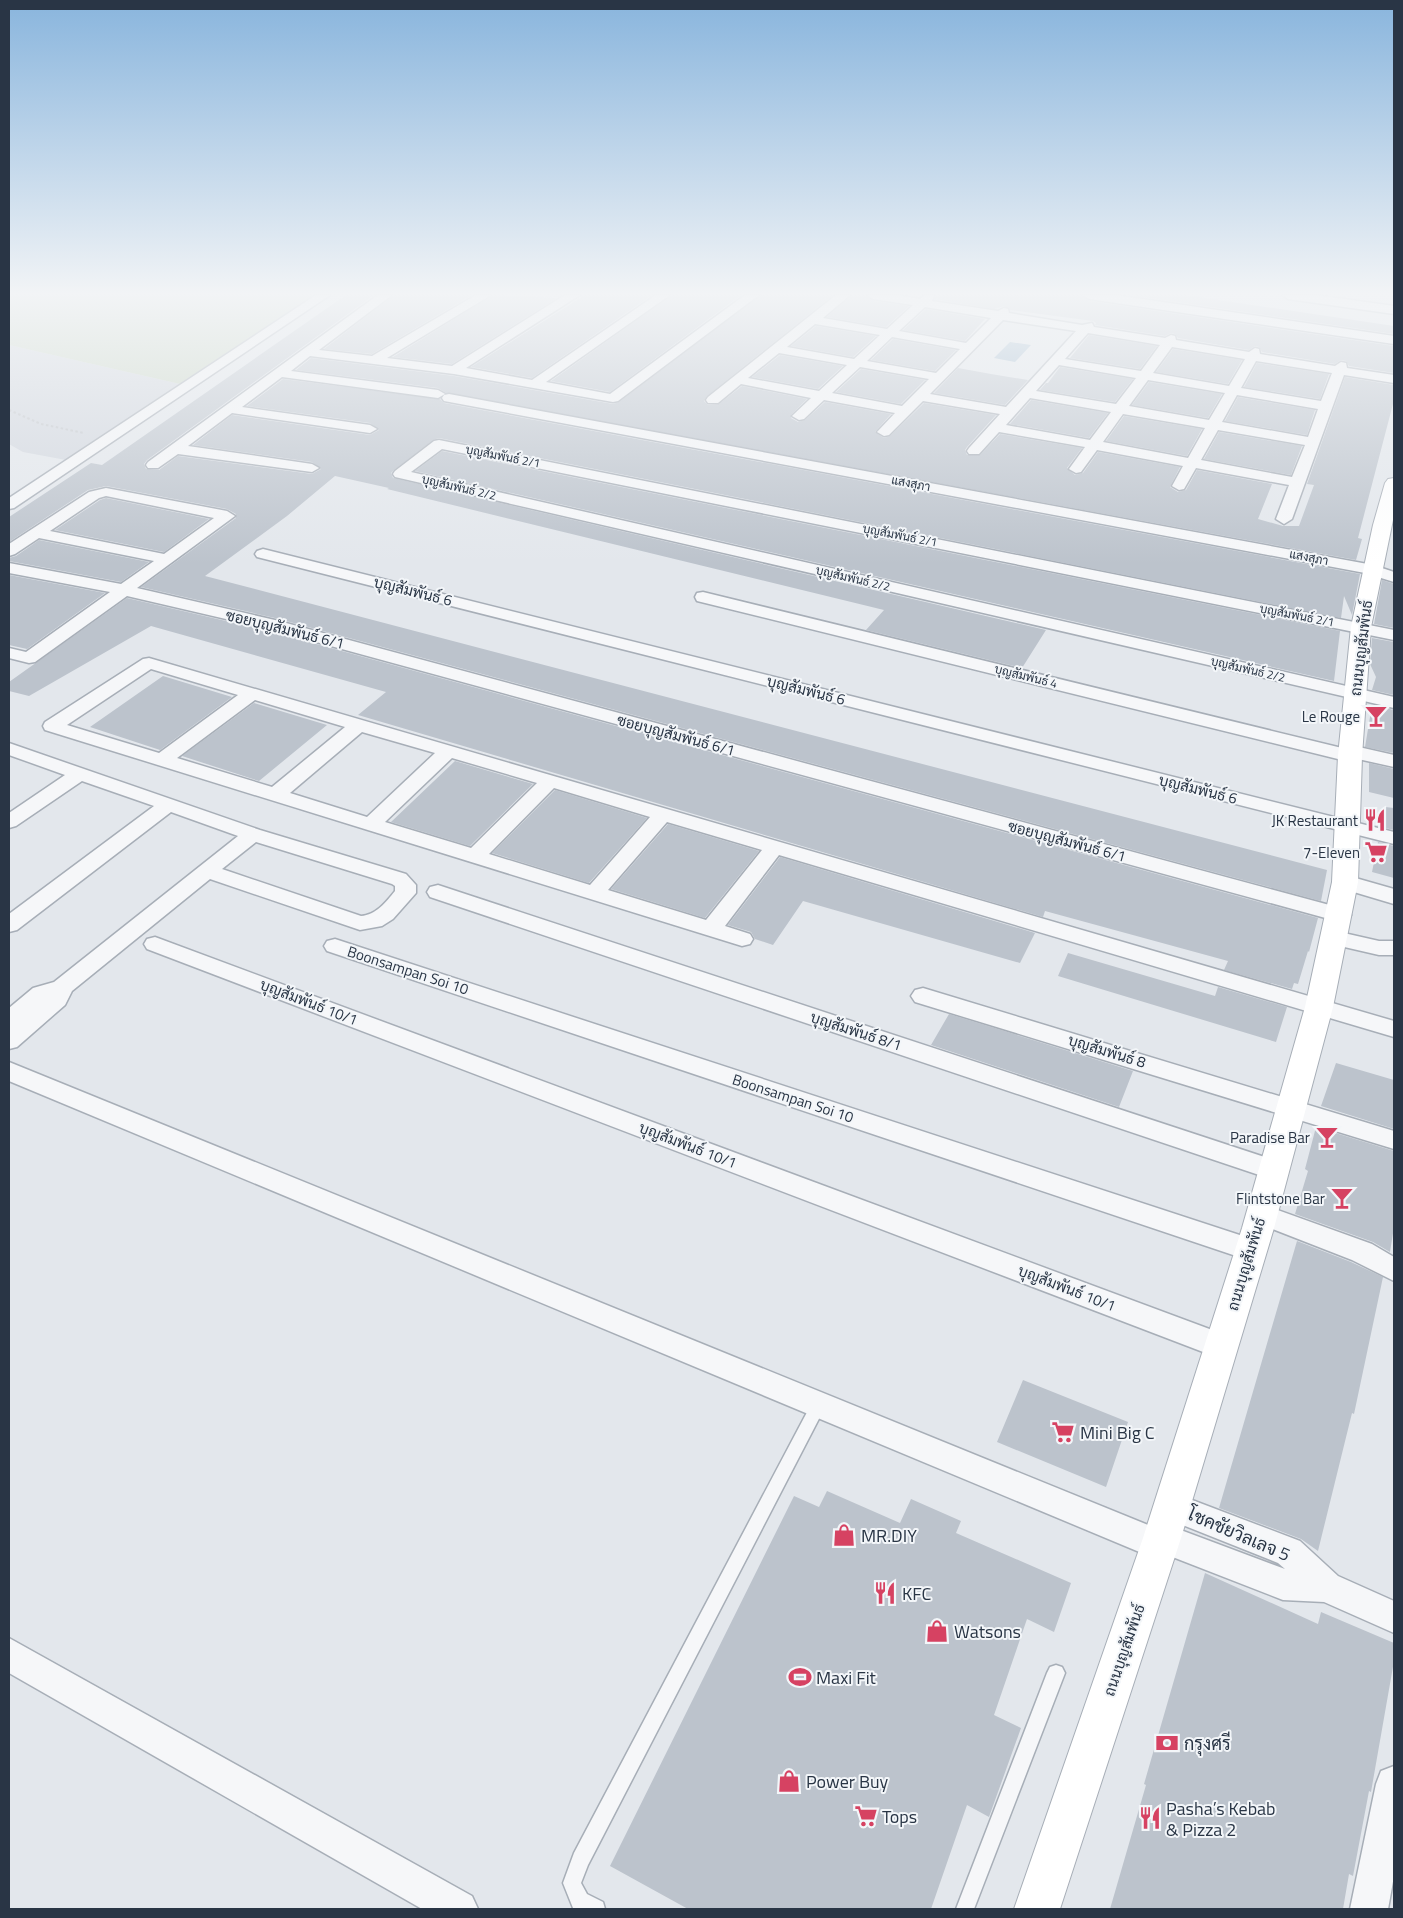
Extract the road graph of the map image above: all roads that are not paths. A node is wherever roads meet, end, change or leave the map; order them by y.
1 (192, 385) edge
2 (264, 385) edge
3 (362, 385) edge
4 (538, 385) edge
5 (631, 385) edge
6 (732, 385) edge
7 (761, 385) edge
8 (833, 385) edge
9 (931, 385) edge
10 (1035, 385) edge
11 (1137, 385) edge
12 (1197, 385) edge
13 (1237, 385) edge
14 (1333, 385) edge
15 (1233, 391) junction
16 (1027, 393) junction
17 (821, 396) junction
18 (920, 396) junction
19 (713, 400) dead end
20 (1325, 406) junction
21 (230, 409) junction
22 (1120, 409) junction
23 (905, 411) junction
24 (1010, 412) junction
25 (798, 416) dead end
26 (1214, 426) junction
27 (996, 427) junction
28 (370, 429) dead end
29 (884, 432) dead end
30 (1312, 442) junction
31 (439, 444) joint
32 (1092, 446) junction
33 (175, 449) junction
34 (974, 451) dead end
35 (1191, 464) junction
36 (153, 465) dead end
37 (312, 468) dead end
38 (1076, 469) dead end
39 (1298, 482) junction
40 (1394, 484) edge
41 (1178, 486) dead end
42 (9, 506) edge
43 (1284, 519) dead end
44 (1388, 526) edge
45 (36, 533) junction
46 (9, 551) edge
47 (263, 554) dead end
48 (167, 559) junction
49 (9, 568) edge
50 (1380, 573) edge
51 (124, 590) junction
52 (703, 597) dead end
53 (1361, 627) junction
54 (1394, 635) edge
55 (9, 653) edge
56 (253, 693) junction
57 (1355, 694) junction
58 (1394, 702) edge
59 (359, 724) junction
60 (9, 749) edge
61 (449, 751) junction
62 (1350, 754) junction
63 (162, 760) junction
64 (1394, 761) edge
65 (80, 774) junction
66 (550, 781) junction
67 (275, 795) junction
68 (168, 805) junction
69 (663, 814) junction
70 (9, 822) edge
71 (371, 824) junction
72 (1348, 827) junction
73 (254, 834) junction
74 (1394, 838) edge
75 (775, 847) junction
76 (475, 856) junction
77 (207, 871) junction
78 (1345, 882) junction
79 (438, 892) dead end
80 (594, 893) junction
81 (1394, 897) edge
82 (9, 925) edge
83 (1338, 926) junction
84 (711, 930) junction
85 (742, 939) dead end
86 (155, 944) dead end
87 (334, 946) dead end
88 (1394, 948) edge
89 (62, 987) junction
90 (923, 996) dead end
91 (1318, 1007) junction
92 (9, 1020) edge
93 (1394, 1029) edge
94 (9, 1041) edge
95 (9, 1071) edge
96 (1291, 1107) junction
97 (1394, 1140) edge
98 (1274, 1170) junction
99 (1257, 1231) junction
100 (1393, 1270) edge
101 (1221, 1346) junction
102 (819, 1404) junction
103 (1171, 1506) junction
104 (1161, 1542) junction
105 (1326, 1587) junction
106 (1394, 1617) edge
107 (9, 1655) edge
108 (1056, 1673) dead end
109 (1394, 1784) edge
110 (459, 1909) edge
111 (596, 1909) edge
112 (965, 1909) edge
113 (1037, 1909) edge
114 (1369, 1909) edge

1 - 42 street
2 - 21 street
3 - 50 street, แสงสุภา
4 - 5 street
6 - 19 street
7 - 17 street
8 - 17 street
9 - 18 street
10 - 16 street
11 - 22 street
12 - 15 street
13 - 15 street
14 - 20 street
15 - 20 street
15 - 26 street
16 - 22 street
16 - 24 street
17 - 23 street
17 - 25 street
18 - 23 street
18 - 24 street
20 - 30 street
21 - 28 street
21 - 33 street
22 - 26 street
22 - 32 street
23 - 29 street
24 - 27 street
26 - 30 street
26 - 35 street
27 - 32 street
27 - 34 street
30 - 39 street
31 - 53 street, บุญสัมพันธ์ 2/1
31 - 57 street, บุญสัมพันธ์ 2/2
32 - 35 street
32 - 38 street
33 - 36 street
33 - 37 street
35 - 39 street
35 - 41 street
39 - 43 street
40 - 44 street, ถนนบุญสัมพันธ์
44 - 50 street, ถนนบุญสัมพันธ์
45 - 46 street
45 - 48 street
45 - 48 street
47 - 72 street, บุญสัมพันธ์ 6
48 - 51 street
49 - 51 street, ซอยบุญสัมพันธ์ 6/1
50 - 53 street, ถนนบุญสัมพันธ์
51 - 55 street
51 - 83 street, ซอยบุญสัมพันธ์ 6/1
52 - 62 street, บุญสัมพันธ์ 4
53 - 54 street, บุญสัมพันธ์ 2/1
53 - 57 street, ถนนบุญสัมพันธ์
56 - 59 street
56 - 63 street
56 - 63 street
57 - 58 street
57 - 62 street, ถนนบุญสัมพันธ์
59 - 61 street
59 - 67 street
60 - 65 street
61 - 66 street
61 - 71 street
62 - 64 street, บุญสัมพันธ์ 4
62 - 72 street, ถนนบุญสัมพันธ์
63 - 67 street
65 - 68 street
65 - 70 street
66 - 69 street
66 - 76 street
67 - 71 street
68 - 73 street
68 - 82 street
69 - 75 street
69 - 80 street
71 - 76 street
72 - 74 street, บุญสัมพันธ์ 6
72 - 78 street, ถนนบุญสัมพันธ์
73 - 77 street
73 - 77 street
75 - 84 street
75 - 91 street
76 - 80 street
77 - 89 street
78 - 81 street
78 - 83 street, ถนนบุญสัมพันธ์
79 - 98 street, บุญสัมพันธ์ 8/1
80 - 84 street
83 - 88 street, ซอยบุญสัมพันธ์ 6/1
83 - 91 street, ถนนบุญสัมพันธ์
84 - 85 street
86 - 101 street, บุญสัมพันธ์ 10/1
87 - 99 street, Boonsampan Soi 10
89 - 92 street
89 - 94 street
90 - 96 street, บุญสัมพันธ์ 8
91 - 93 street
91 - 96 street, ถนนบุญสัมพันธ์
95 - 102 street, โชคชัยวิลเลจ 5
96 - 97 street, บุญสัมพันธ์ 8
96 - 98 street, ถนนบุญสัมพันธ์
98 - 99 street, ถนนบุญสัมพันธ์
99 - 100 street, Boonsampan Soi 10
99 - 101 street, ถนนบุญสัมพันธ์
101 - 103 street, ถนนบุญสัมพันธ์
102 - 104 street, โชคชัยวิลเลจ 5
102 - 111 lane
103 - 104 street, ถนนบุญสัมพันธ์
103 - 105 street, โชคชัยวิลเลจ 5
104 - 105 street, โชคชัยวิลเลจ 5
104 - 113 street, ถนนบุญสัมพันธ์
105 - 106 street, โชคชัยวิลเลจ 5
107 - 110 street
108 - 112 lane
109 - 114 street

